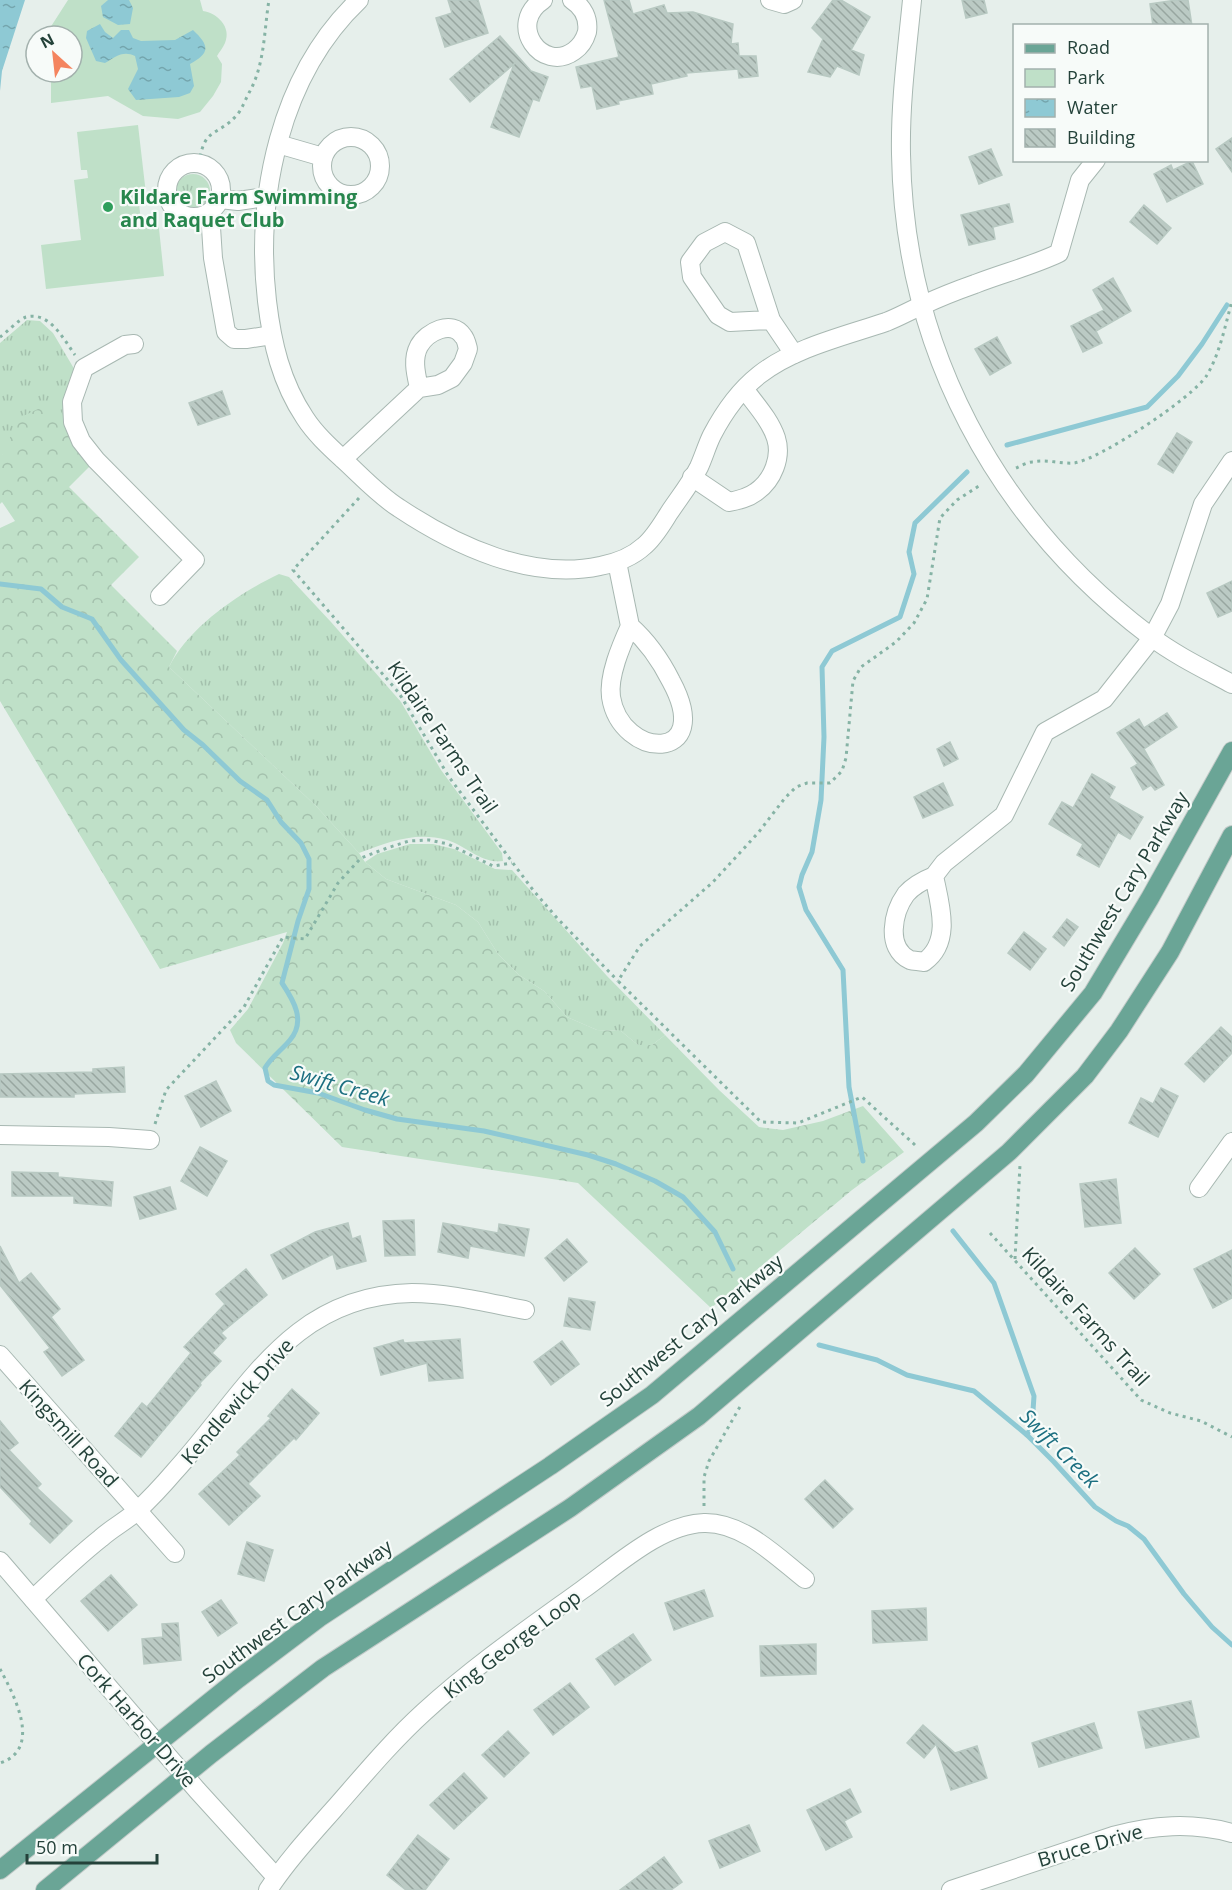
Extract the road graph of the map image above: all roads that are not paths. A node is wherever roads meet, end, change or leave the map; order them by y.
1 (359, 0) edge
2 (543, 0) edge
3 (572, 0) edge
4 (770, 0) edge
5 (793, 0) edge
6 (912, 0) edge
7 (278, 144) junction
8 (323, 157) dead end
9 (1094, 162) edge
10 (266, 196) junction
11 (215, 205) junction
12 (921, 306) junction
13 (771, 320) junction
14 (272, 335) junction
15 (134, 344) dead end
16 (794, 354) junction
17 (418, 388) dead end
18 (745, 390) junction
19 (343, 459) junction
20 (1232, 461) edge
21 (692, 477) junction
22 (617, 562) junction
23 (160, 596) dead end
24 (630, 626) junction
25 (1152, 638) junction
26 (1232, 684) edge
27 (1232, 751) edge
28 (1232, 835) edge
29 (934, 876) dead end
30 (0, 1135) edge
31 (150, 1140) road end
32 (1232, 1142) edge
33 (1200, 1188) dead end
34 (525, 1310) dead end
35 (0, 1355) edge
36 (137, 1510) junction
37 (175, 1553) dead end
38 (0, 1561) edge
39 (805, 1579) dead end
40 (33, 1599) junction
41 (157, 1744) junction
42 (185, 1775) junction
43 (1232, 1833) edge
44 (0, 1870) edge
45 (272, 1883) edge
46 (45, 1890) edge
47 (951, 1890) edge

1 - 7 street
2 - 3 street
4 - 5 street
6 - 12 street
7 - 8 street
7 - 10 street
9 - 12 street
10 - 11 street
10 - 14 street
11 - 11 street
11 - 14 street
12 - 16 street
12 - 25 street
13 - 13 street
13 - 16 street
14 - 19 street
15 - 23 street
16 - 18 street
17 - 19 street
18 - 21 street
18 - 21 street
19 - 22 street
20 - 25 street
21 - 22 street
22 - 24 street
24 - 24 street
25 - 26 street
25 - 29 street
27 - 41 main road, Southwest Cary Parkway
28 - 42 main road
30 - 31 street
32 - 33 street
34 - 36 street, Kendlewick Drive
35 - 36 street, Kingsmill Road
36 - 37 street
36 - 40 street, Kendlewick Drive
38 - 40 street, Cork Harbor Drive
39 - 45 street, King George Loop
40 - 41 street, Cork Harbor Drive
41 - 42 street, Cork Harbor Drive
41 - 44 main road, Southwest Cary Parkway
42 - 45 street, Cork Harbor Drive
42 - 46 main road
43 - 47 street, Bruce Drive

